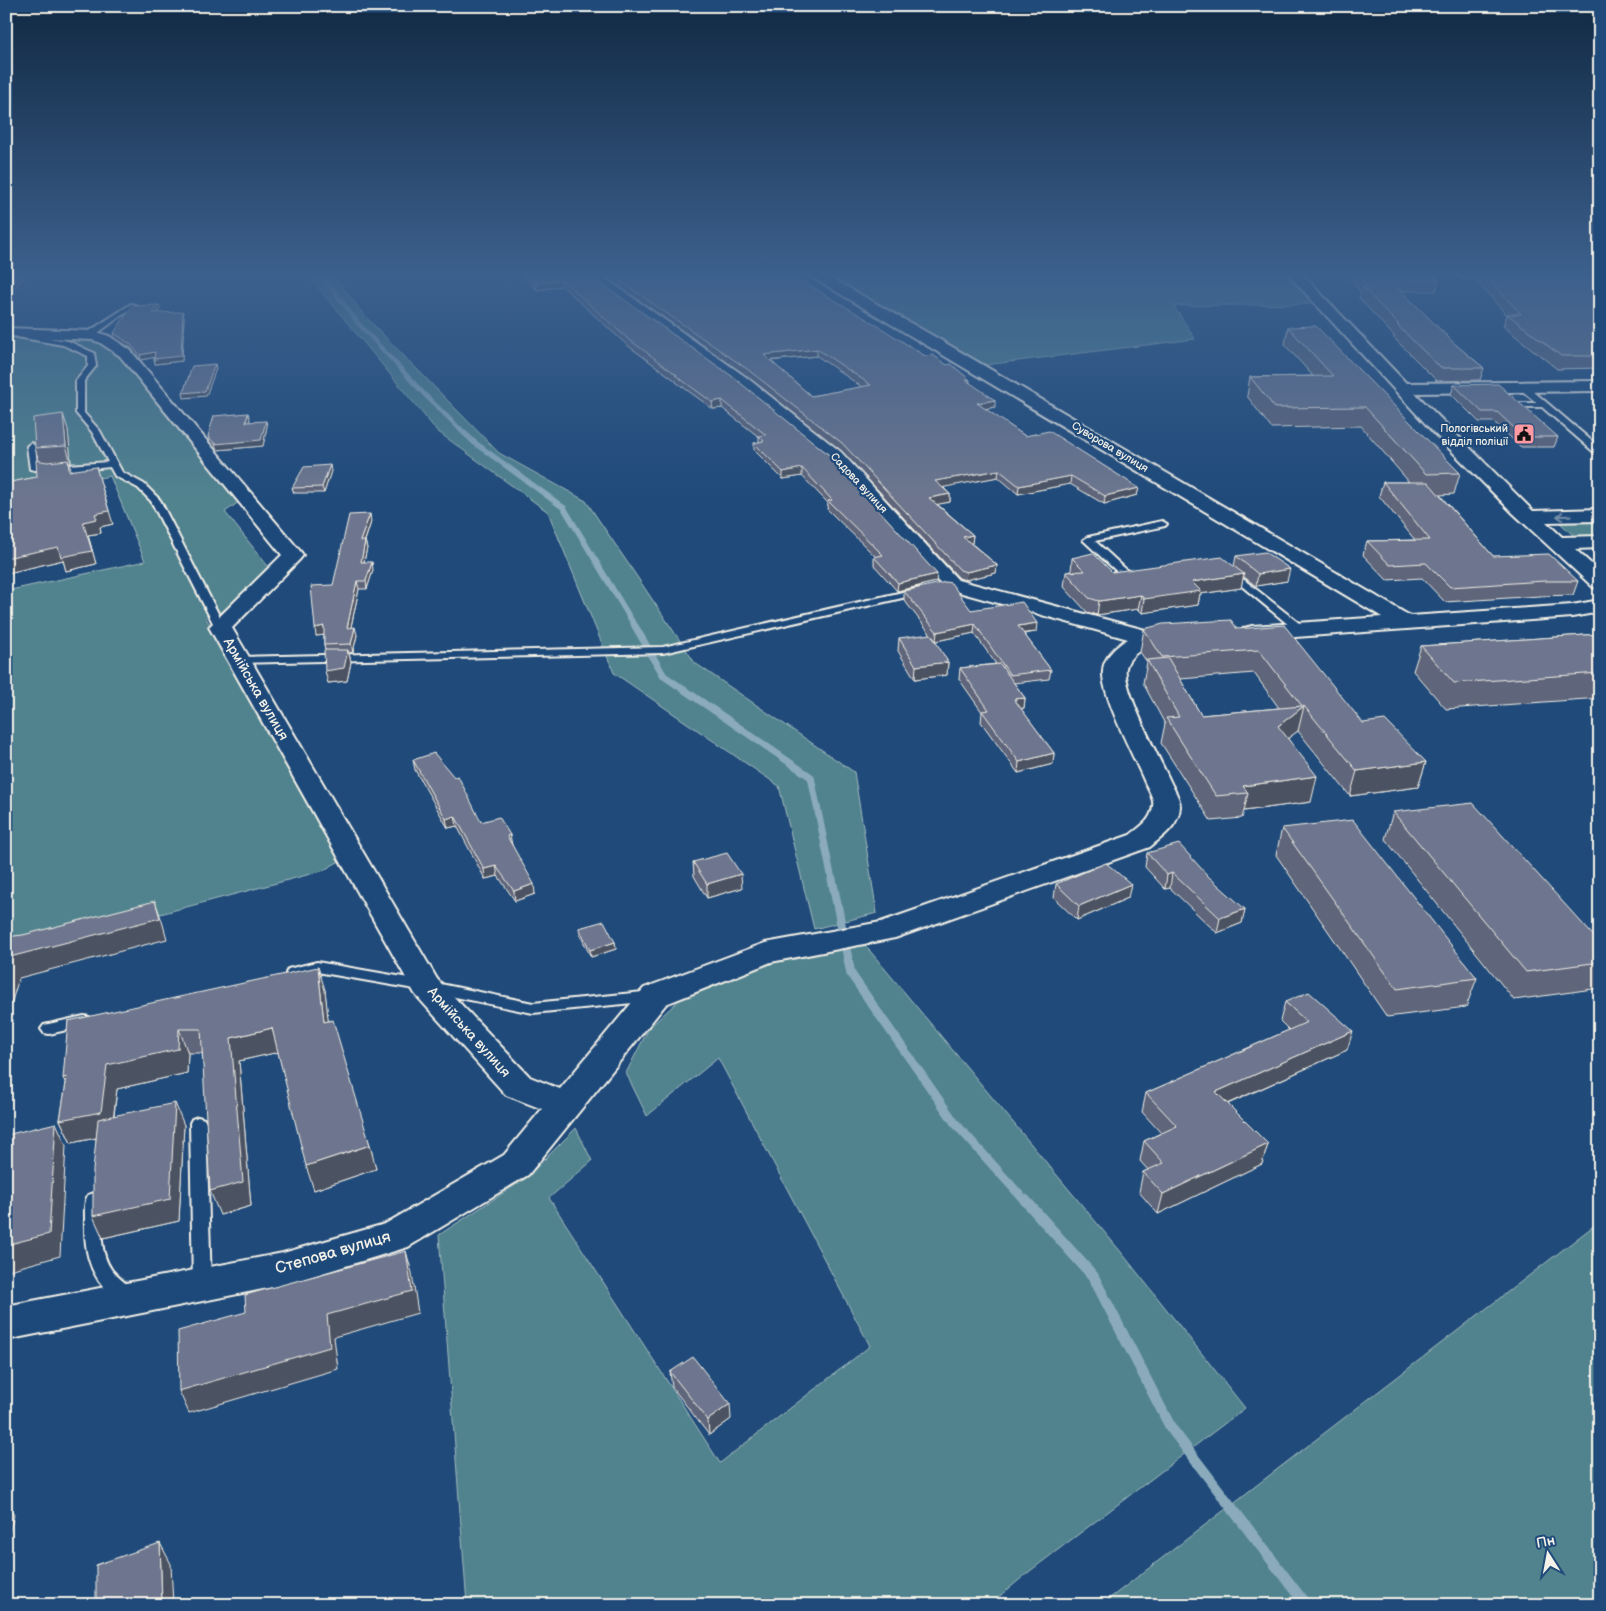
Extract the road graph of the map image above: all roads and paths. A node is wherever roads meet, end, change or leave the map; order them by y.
1 (78, 349) edge
2 (119, 349) edge
3 (696, 349) edge
4 (945, 349) edge
5 (1365, 349) edge
6 (1600, 386) edge
7 (1523, 387) junction
8 (1401, 388) junction
9 (1515, 405) edge
10 (1544, 405) junction
11 (31, 446) dead end
12 (1598, 451) dead end
13 (113, 465) junction
14 (1600, 515) edge
15 (1529, 517) junction
16 (1162, 524) dead end
17 (1600, 542) edge
18 (1557, 543) junction
19 (1220, 564) edge
20 (1148, 575) edge
21 (1600, 583) edge
22 (941, 586) junction
23 (1600, 606) edge
24 (1405, 622) junction
25 (220, 627) junction
26 (1300, 629) junction
27 (1231, 634) edge
28 (1202, 636) edge
29 (1149, 638) junction
30 (239, 660) junction
31 (278, 976) edge
32 (426, 986) junction
33 (656, 996) junction
34 (97, 1018) edge
35 (49, 1029) dead end
36 (567, 1106) junction
37 (198, 1123) dead end
38 (95, 1179) edge
39 (202, 1285) junction
40 (132, 1299) junction
41 (14, 1316) edge

1 - 13 lane
2 - 25 street, Армійська вулиця
3 - 22 street, Садова вулиця
4 - 24 street, Суворова вулиця
5 - 8 street
6 - 7 street
7 - 8 street
7 - 10 lane
8 - 15 street
9 - 10 lane
10 - 12 lane
11 - 13 lane
13 - 25 lane
14 -> 15 street
15 - 18 street
16 - 20 lane
17 - 18 street
18 - 21 street
19 - 26 lane
22 - 29 street
22 - 30 lane
23 - 24 street
24 - 26 street
25 - 30 street, Армійська вулиця
26 - 27 street
28 - 29 street
29 - 33 street
30 - 32 street, Армійська вулиця
31 - 32 lane
32 - 33 lane
32 - 36 street, Армійська вулиця
33 - 36 street, Степова вулиця
34 - 35 lane
36 - 39 street, Степова вулиця
37 - 39 lane
38 - 40 lane
39 - 40 street, Степова вулиця
40 - 41 street, Степова вулиця

